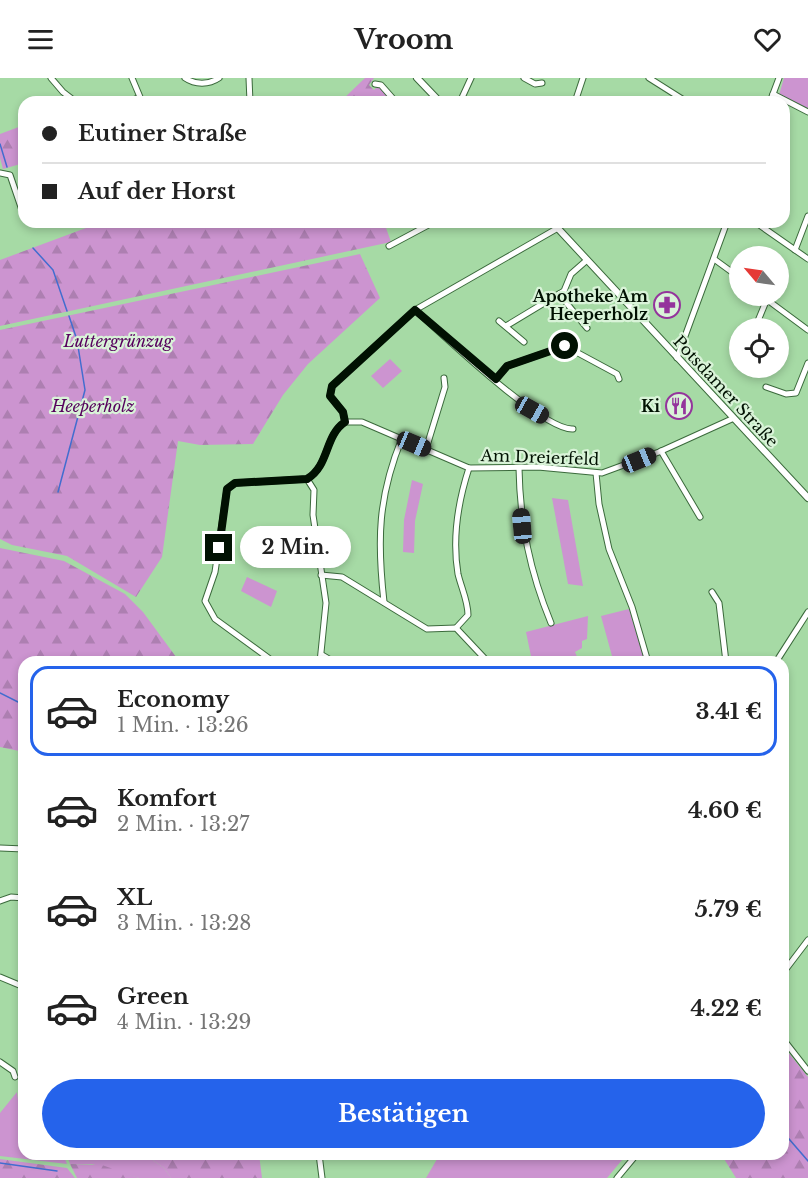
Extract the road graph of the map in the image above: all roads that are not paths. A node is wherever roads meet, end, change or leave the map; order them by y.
1 (51, 78) edge
2 (132, 78) edge
3 (185, 78) edge
4 (219, 78) edge
5 (249, 78) edge
6 (417, 78) edge
7 (471, 78) edge
8 (524, 78) edge
9 (583, 78) edge
10 (649, 78) edge
11 (779, 78) edge
12 (542, 83) dead end
13 (375, 84) dead end
14 (773, 94) joint
15 (68, 96) edge
16 (139, 96) edge
17 (250, 96) edge
18 (391, 96) edge
19 (434, 96) edge
20 (463, 96) edge
21 (577, 96) edge
22 (678, 96) edge
23 (777, 96) edge
24 (790, 103) edge
25 (808, 112) edge
26 (0, 172) edge
27 (18, 198) edge
28 (808, 216) edge
29 (416, 228) edge
30 (423, 228) edge
31 (558, 228) joint
32 (725, 228) edge
33 (764, 228) edge
34 (417, 231) junction
35 (389, 246) dead end
36 (795, 250) junction
37 (714, 259) junction
38 (808, 259) edge
39 (587, 260) junction
40 (729, 270) edge
41 (559, 294) junction
42 (777, 306) edge
43 (415, 310) junction
44 (499, 321) dead end
45 (506, 326) junction
46 (587, 328) dead end
47 (808, 330) edge
48 (524, 342) dead end
49 (677, 358) junction
50 (808, 363) edge
51 (444, 378) dead end
52 (496, 379) junction
53 (619, 379) dead end
54 (766, 387) dead end
55 (734, 418) junction
56 (345, 422) junction
57 (573, 429) dead end
58 (402, 438) junction
59 (426, 449) junction
60 (661, 451) junction
61 (469, 468) junction
62 (519, 468) junction
63 (596, 472) junction
64 (307, 479) junction
65 (808, 498) edge
66 (700, 517) dead end
67 (321, 575) junction
68 (712, 592) dead end
69 (384, 602) junction
70 (808, 612) edge
71 (551, 623) dead end
72 (456, 628) junction
73 (266, 656) edge
74 (321, 656) edge
75 (482, 656) edge
76 (646, 656) edge
77 (725, 656) edge
78 (780, 656) edge
79 (0, 848) edge
80 (18, 849) edge
81 (18, 897) edge
82 (0, 901) edge
83 (808, 940) edge
84 (789, 965) edge
85 (0, 977) edge
86 (18, 984) edge
87 (789, 1047) edge
88 (0, 1062) edge
89 (808, 1071) edge
90 (15, 1077) dead end
91 (320, 1160) edge
92 (632, 1160) edge
93 (322, 1178) edge
94 (617, 1178) edge

1 - 15 street
2 - 16 street
3 - 4 street
5 - 17 street
6 - 19 street
7 - 20 street
8 - 12 street
9 - 21 street
10 - 22 street
11 - 14 street
13 - 18 street
14 - 23 street
24 - 25 street
26 - 27 street
28 - 36 street
29 - 34 street
30 - 34 street
31 - 39 street, Potsdamer Straße
31 - 43 street
32 - 37 street
33 - 36 street
34 - 35 street
36 - 38 street
37 - 40 street
37 - 49 street
39 - 41 street
39 - 49 street, Potsdamer Straße
41 - 45 street
41 - 46 street
42 - 47 street
43 - 52 street
43 - 56 street
44 - 45 street
45 - 48 street
49 - 55 street, Potsdamer Straße
50 - 54 street
51 - 59 street
52 - 53 street
52 - 57 street
55 - 60 street, Am Dreierfeld
55 - 65 street, Potsdamer Straße
56 - 58 street, Am Dreierfeld
56 - 64 street
58 - 59 street, Am Dreierfeld
58 - 69 street
59 - 61 street, Am Dreierfeld
60 - 63 street, Am Dreierfeld
60 - 66 street
61 - 62 street, Am Dreierfeld
61 - 72 street
62 - 63 street, Am Dreierfeld
62 - 71 street
63 - 76 street
64 - 67 street
64 - 73 street
67 - 69 street
67 - 74 street
68 - 77 street
69 - 72 street
70 - 78 street
72 - 75 street
79 - 80 street
81 - 82 street
83 - 84 street
85 - 86 street
87 - 89 street
88 - 90 street
91 - 93 street
92 - 94 street

